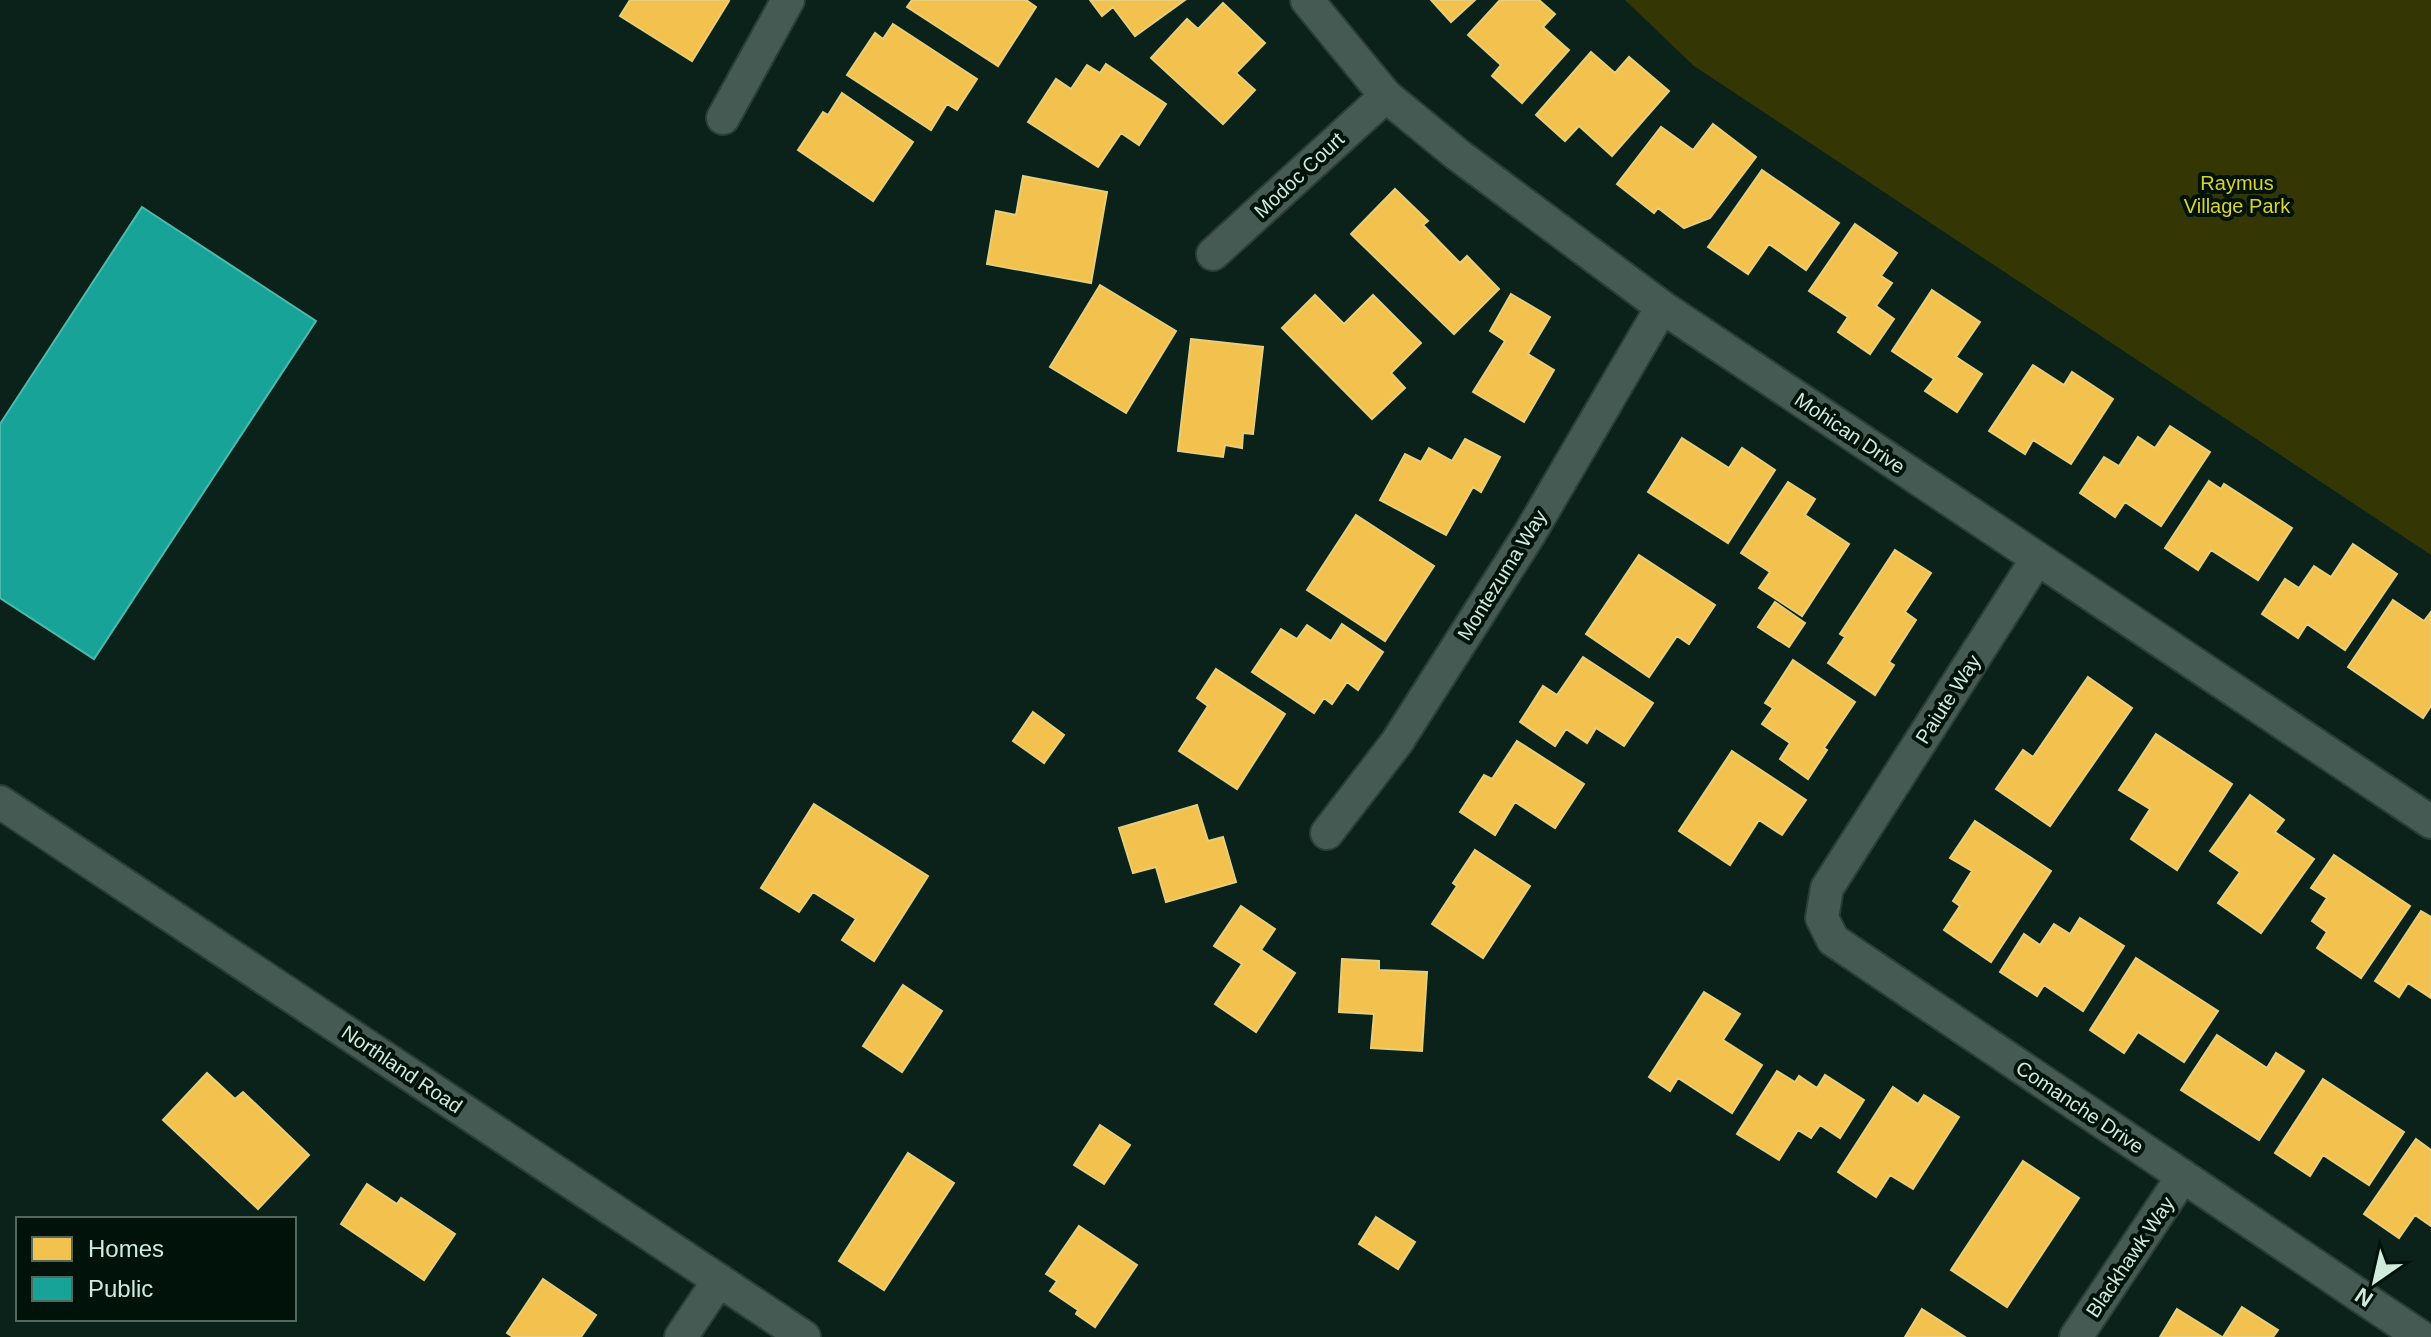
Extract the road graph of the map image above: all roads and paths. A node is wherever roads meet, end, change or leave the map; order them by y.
1 (788, 0) edge
2 (1307, 0) edge
3 (1386, 96) junction
4 (723, 118) dead end
5 (1213, 254) dead end
6 (1662, 307) junction
7 (2037, 559) junction
8 (0, 802) edge
9 (2431, 822) edge
10 (1327, 833) dead end
11 (1858, 838) joint
12 (2183, 1176) junction
13 (719, 1280) junction
14 (681, 1337) edge
15 (804, 1337) edge
16 (2076, 1337) edge
17 (2421, 1337) edge

1 - 4 street
2 - 3 street, Mohican Drive
3 - 5 street, Modoc Court
3 - 6 street, Mohican Drive
6 - 7 street, Mohican Drive
6 - 10 street, Montezuma Way
7 - 9 street, Mohican Drive
7 - 11 street, Paiute Way
8 - 13 street, Northland Road
11 - 12 street, Comanche Drive
12 - 16 street, Blackhawk Way
12 - 17 street, Comanche Drive
13 - 14 street
13 - 15 street, Northland Road

